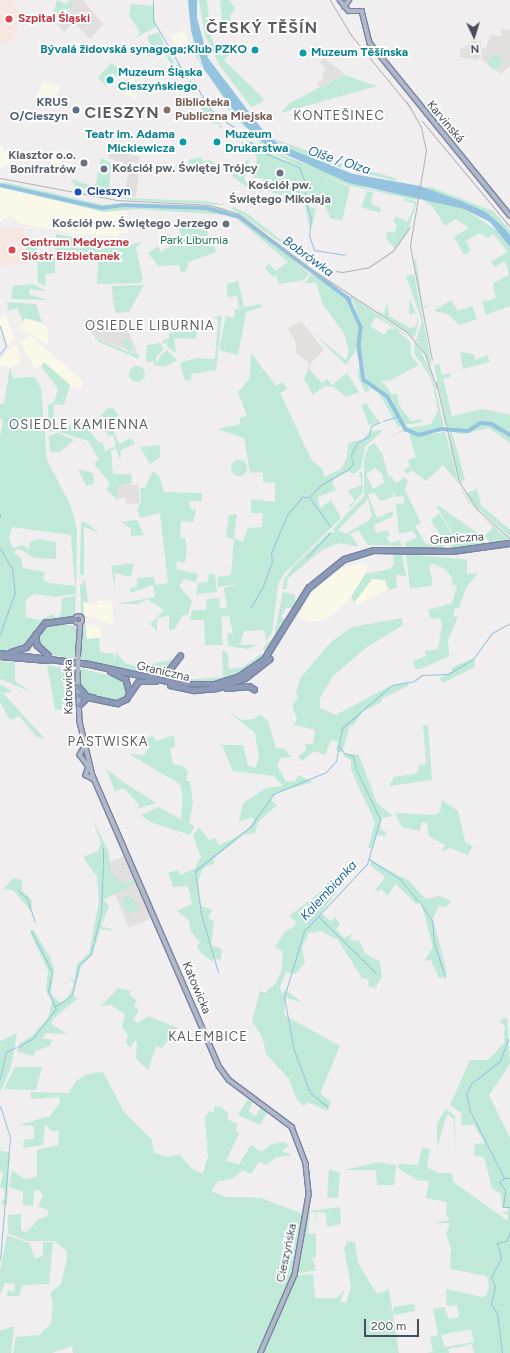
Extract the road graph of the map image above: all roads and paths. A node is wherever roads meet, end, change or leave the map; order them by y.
1 (340, 0) edge
2 (349, 0) edge
3 (344, 7) junction
4 (510, 215) edge
5 (510, 543) edge
6 (317, 578) junction
7 (296, 595) dead end
8 (295, 609) junction
9 (77, 623) joint
10 (36, 633) junction
11 (1, 654) edge
12 (180, 656) dead end
13 (57, 659) junction
14 (110, 671) junction
15 (138, 674) junction
16 (156, 682) junction
17 (78, 686) junction
18 (217, 688) junction
19 (254, 689) dead end
20 (129, 694) junction
21 (78, 695) junction
22 (86, 696) junction
23 (79, 705) junction
24 (90, 771) junction
25 (93, 777) junction
26 (308, 1198) joint
27 (261, 1353) edge

1 - 3 main road
2 - 3 main road
3 - 4 main road, Karvinská
5 - 6 highway, Graniczna
6 - 8 highway, Graniczna
6 - 18 highway, Graniczna
7 - 8 highway
8 - 15 highway, Graniczna
9 - 10 highway
9 - 17 main road, Katowicka, bridge
10 - 11 highway
10 - 13 highway
11 - 13 highway, Graniczna
11 - 14 highway, Graniczna
12 - 15 highway
13 - 15 highway, Graniczna
14 - 16 highway, Graniczna
14 - 20 highway
16 - 18 highway, Graniczna
16 - 20 highway
17 - 21 main road, Katowicka
17 - 22 highway
18 - 19 highway
20 - 22 highway
21 - 22 highway
21 - 23 main road, Katowicka
22 - 23 highway
23 - 24 main road, Katowicka
24 - 25 main road, Katowicka
24 - 25 main road, Katowicka
25 - 26 main road, Katowicka
26 - 27 main road, Cieszyńska

